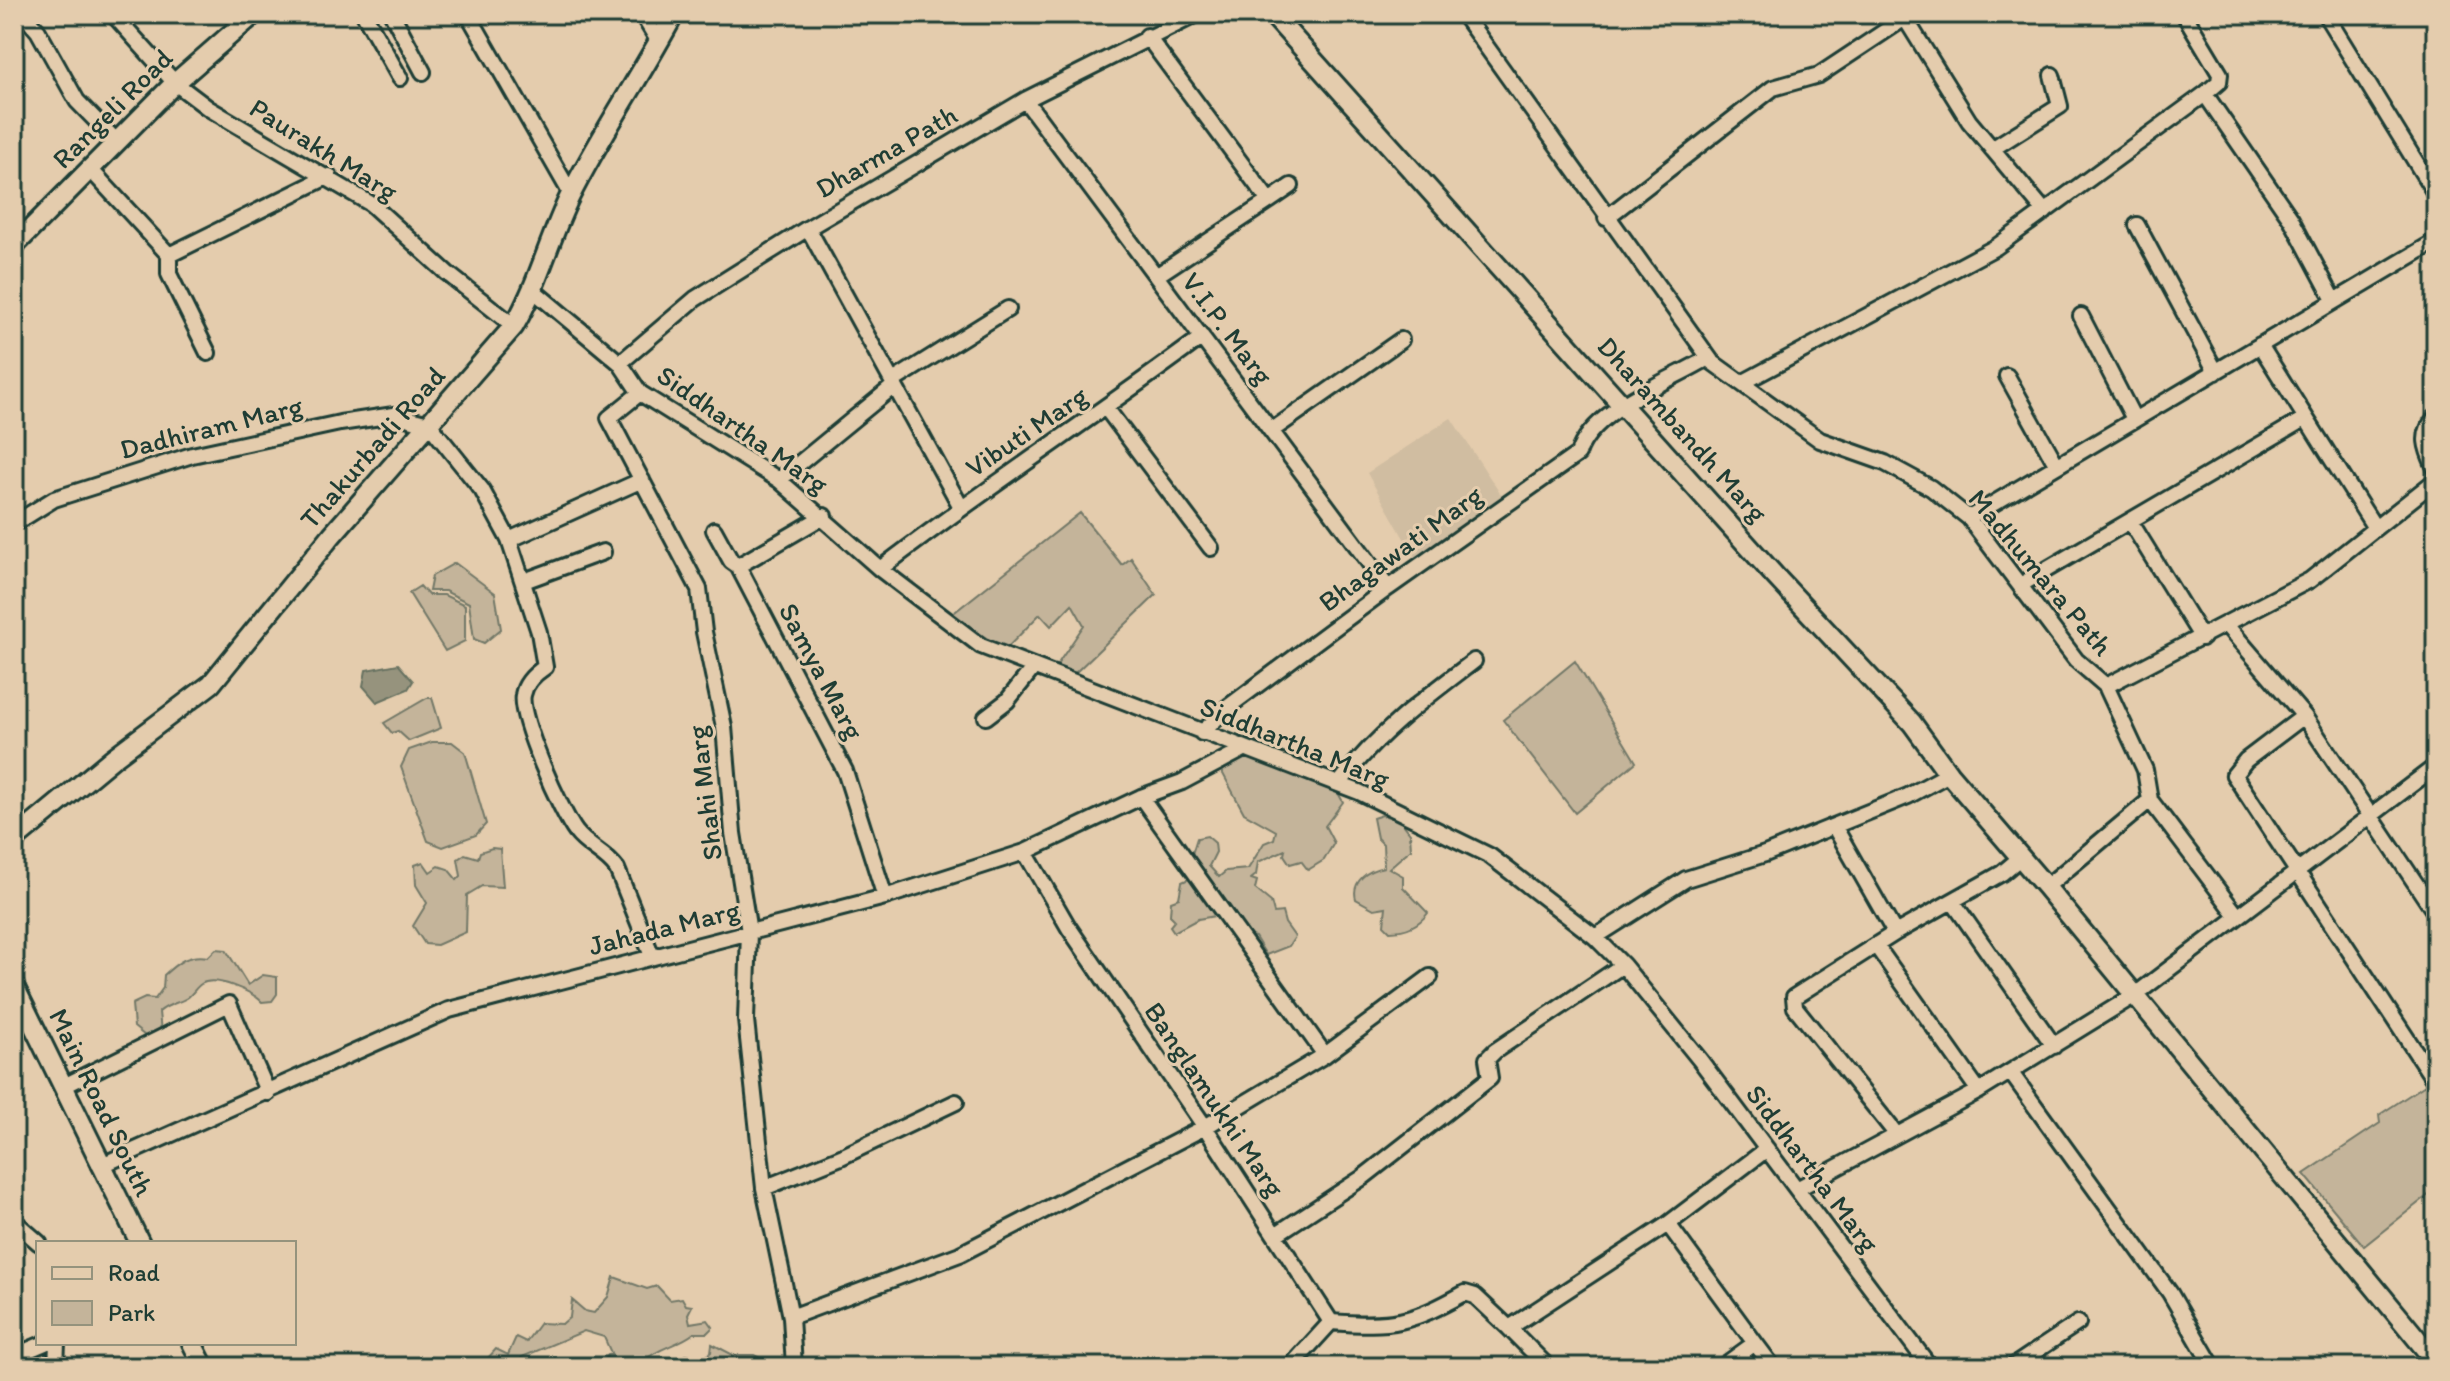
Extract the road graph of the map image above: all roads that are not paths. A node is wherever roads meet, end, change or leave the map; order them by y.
1 (23, 14) edge
2 (113, 14) edge
3 (254, 14) edge
4 (364, 14) edge
5 (392, 14) edge
6 (468, 14) edge
7 (642, 14) edge
8 (674, 14) edge
9 (1197, 14) edge
10 (1272, 14) edge
11 (1463, 14) edge
12 (2184, 14) edge
13 (2325, 14) edge
14 (1908, 16) edge
15 (405, 36) junction
16 (1147, 36) junction
17 (659, 42) junction
18 (384, 49) junction
19 (423, 72) dead end
20 (2052, 75) dead end
21 (400, 78) dead end
22 (175, 83) junction
23 (2205, 94) junction
24 (1025, 100) junction
25 (117, 142) junction
26 (1992, 149) junction
27 (90, 169) junction
28 (329, 176) junction
29 (1291, 186) dead end
30 (571, 194) junction
31 (2436, 195) edge
32 (1269, 201) junction
33 (2045, 212) junction
34 (1606, 218) junction
35 (2137, 225) dead end
36 (808, 228) junction
37 (2436, 241) edge
38 (14, 246) edge
39 (169, 255) junction
40 (1156, 276) junction
41 (534, 291) junction
42 (2334, 300) junction
43 (1008, 309) dead end
44 (2081, 316) dead end
45 (514, 326) junction
46 (1202, 337) junction
47 (1401, 340) dead end
48 (2260, 345) junction
49 (208, 353) dead end
50 (1708, 358) junction
51 (620, 363) junction
52 (2216, 372) junction
53 (2007, 376) dead end
54 (894, 383) junction
55 (1742, 383) junction
56 (640, 393) junction
57 (1623, 403) junction
58 (1106, 408) junction
59 (2436, 417) edge
60 (2134, 419) junction
61 (2304, 419) junction
62 (429, 424) junction
63 (1271, 431) junction
64 (2056, 464) junction
65 (2436, 470) edge
66 (642, 480) junction
67 (779, 480) junction
68 (2436, 480) edge
69 (961, 507) junction
70 (824, 516) junction
71 (1969, 518) junction
72 (2130, 521) junction
73 (14, 524) edge
74 (2375, 528) junction
75 (714, 530) dead end
76 (509, 540) junction
77 (1211, 548) dead end
78 (603, 552) dead end
79 (738, 566) junction
80 (880, 569) junction
81 (524, 581) junction
82 (2022, 584) junction
83 (1388, 588) junction
84 (2227, 626) junction
85 (2202, 638) junction
86 (1474, 661) dead end
87 (1034, 667) junction
88 (2106, 686) junction
89 (2304, 716) junction
90 (986, 717) dead end
91 (1202, 733) junction
92 (1244, 749) junction
93 (2436, 766) edge
94 (1949, 774) junction
95 (1339, 784) junction
96 (1141, 797) junction
97 (2150, 800) junction
98 (2373, 817) junction
99 (1834, 826) junction
100 (14, 840) edge
101 (1025, 852) junction
102 (2021, 857) junction
103 (2297, 872) junction
104 (2046, 887) junction
105 (885, 897) junction
106 (1953, 902) junction
107 (2236, 914) junction
108 (2436, 914) edge
109 (749, 932) junction
110 (1895, 933) junction
111 (1595, 937) junction
112 (1877, 947) junction
113 (652, 956) junction
114 (1623, 965) junction
115 (1430, 977) dead end
116 (14, 986) edge
117 (2135, 995) junction
118 (2054, 1046) junction
119 (1325, 1055) junction
120 (2430, 1064) edge
121 (2011, 1073) junction
122 (2436, 1083) edge
123 (62, 1087) junction
124 (1979, 1091) junction
125 (268, 1093) junction
126 (956, 1102) dead end
127 (1205, 1127) junction
128 (1897, 1135) junction
129 (1767, 1149) junction
130 (100, 1166) junction
131 (764, 1188) junction
132 (1797, 1189) junction
133 (14, 1221) edge
134 (1668, 1224) junction
135 (1275, 1235) junction
136 (37, 1241) edge
137 (139, 1241) edge
138 (791, 1317) junction
139 (1331, 1322) junction
140 (2078, 1323) dead end
141 (1509, 1328) junction
142 (1755, 1343) junction
143 (40, 1345) edge
144 (57, 1345) edge
145 (193, 1345) edge
146 (14, 1356) edge
147 (2436, 1362) edge
148 (56, 1367) edge
149 (204, 1367) edge
150 (794, 1367) edge
151 (1290, 1367) edge
152 (1548, 1367) edge
153 (1722, 1367) edge
154 (1773, 1367) edge
155 (1930, 1367) edge
156 (2012, 1367) edge
157 (2213, 1367) edge

1 - 25 street
2 - 22 street, Paurakh Marg
3 - 22 main road, Rangeli Road
4 - 18 street
5 - 15 street
6 - 30 street
7 - 17 street
8 - 17 main road, Thakurbadi Road
9 - 16 street, Dharma Path
10 - 57 main road, Dharambandh Marg
11 - 34 street, Madhumara Path
12 - 23 street
13 - 31 street
14 - 26 street
14 - 34 street
15 - 18 street
15 - 19 street
16 - 24 street, Dharma Path
16 - 32 street
17 - 30 main road, Thakurbadi Road
18 - 21 street
20 - 26 street
22 - 25 main road, Rangeli Road
22 - 28 street, Paurakh Marg
23 - 33 street
23 - 42 street
24 - 36 street, Dharma Path
24 - 40 street, V.I.P. Marg
25 - 27 main road, Rangeli Road
26 - 33 street
27 - 38 main road, Rangeli Road
27 - 39 street
28 - 39 street
28 - 45 street, Paurakh Marg
29 - 32 street
30 - 41 main road, Thakurbadi Road
32 - 40 street
33 - 55 street
34 - 50 street, Madhumara Path
35 - 52 street
36 - 51 street, Dharma Path
36 - 54 street
37 - 42 street
39 - 49 street
40 - 46 street, V.I.P. Marg
41 - 45 main road, Thakurbadi Road
41 - 51 street, Siddhartha Marg
42 - 48 street
43 - 54 street
44 - 60 street
45 - 62 main road, Thakurbadi Road
46 - 58 street, Vibuti Marg
46 - 63 street, V.I.P. Marg
47 - 63 street
48 - 52 street
48 - 61 street
50 - 55 street, Madhumara Path
50 - 57 street, Bhagawati Marg
51 - 56 street, Siddhartha Marg
52 - 60 street
53 - 64 street
54 - 67 street
54 - 69 street
55 - 71 street, Madhumara Path
56 - 66 street, Shahi Marg
56 - 67 street, Siddhartha Marg
57 - 83 street, Bhagawati Marg
57 - 94 main road, Dharambandh Marg
58 - 69 street, Vibuti Marg
58 - 77 street
59 - 65 street
60 - 64 street
61 - 72 street
61 - 74 street
62 - 73 street, Dadhiram Marg
62 - 76 street
62 - 100 main road, Thakurbadi Road
63 - 83 street, V.I.P. Marg
64 - 71 street
66 - 76 street
66 - 109 street, Shahi Marg
67 - 70 street, Siddhartha Marg
68 - 74 street
69 - 80 street, Vibuti Marg
70 - 79 street
70 - 80 street, Siddhartha Marg
71 - 82 street, Madhumara Path
72 - 82 street
72 - 85 street
74 - 84 street
75 - 79 street, Samya Marg
76 - 81 street
78 - 81 street
79 - 105 street, Samya Marg
80 - 87 street, Siddhartha Marg
81 - 113 street
82 - 88 street, Madhumara Path
83 - 91 street, Bhagawati Marg
84 - 85 street
84 - 89 street
85 - 88 street
86 - 95 street
87 - 90 street
87 - 91 street, Siddhartha Marg
88 - 97 street, Madhumara Path
89 - 98 street
89 - 103 street
91 - 92 street, Siddhartha Marg
92 - 95 street, Siddhartha Marg
92 - 96 street, Jahada Marg
93 - 98 street
94 - 99 street
94 - 102 main road, Dharambandh Marg
95 - 111 street, Siddhartha Marg
96 - 101 street, Jahada Marg
96 - 119 street
97 - 104 street
97 - 107 street
98 - 103 street
98 - 108 street
99 - 110 street
99 - 111 street
101 - 105 street, Jahada Marg
101 - 127 street, Banglamukhi Marg
102 - 104 main road, Dharambandh Marg
102 - 106 street
103 - 107 street
103 - 120 street
104 - 117 main road, Dharambandh Marg
105 - 109 street, Jahada Marg
106 - 110 street
106 - 118 street
107 - 117 street
109 - 113 street, Jahada Marg
109 - 131 street, Shahi Marg
110 - 112 street
111 - 114 street, Siddhartha Marg
112 - 124 street
112 - 128 street
113 - 125 street, Jahada Marg
114 - 129 street, Siddhartha Marg
114 - 135 street
115 - 119 street
116 - 123 main road, Main Road South
117 - 118 street
117 - 147 main road, Dharambandh Marg
118 - 121 street
119 - 127 street
120 - 122 street
121 - 124 street
121 - 157 street
123 - 125 street
123 - 130 main road, Main Road South
124 - 128 street
125 - 130 street, Jahada Marg
126 - 131 street
127 - 135 street, Banglamukhi Marg
127 - 138 street
128 - 132 street
129 - 132 street, Siddhartha Marg
129 - 134 street
130 - 137 main road, Main Road South
131 - 138 street, Shahi Marg
132 - 155 street, Siddhartha Marg
133 - 136 street
134 - 141 street
134 - 142 street
135 - 139 street, Banglamukhi Marg
138 - 150 street, Shahi Marg
139 - 141 street
139 - 151 street
140 - 156 street
141 - 152 street
142 - 153 street
142 - 154 street
143 - 146 street
144 - 148 street
145 - 149 main road

